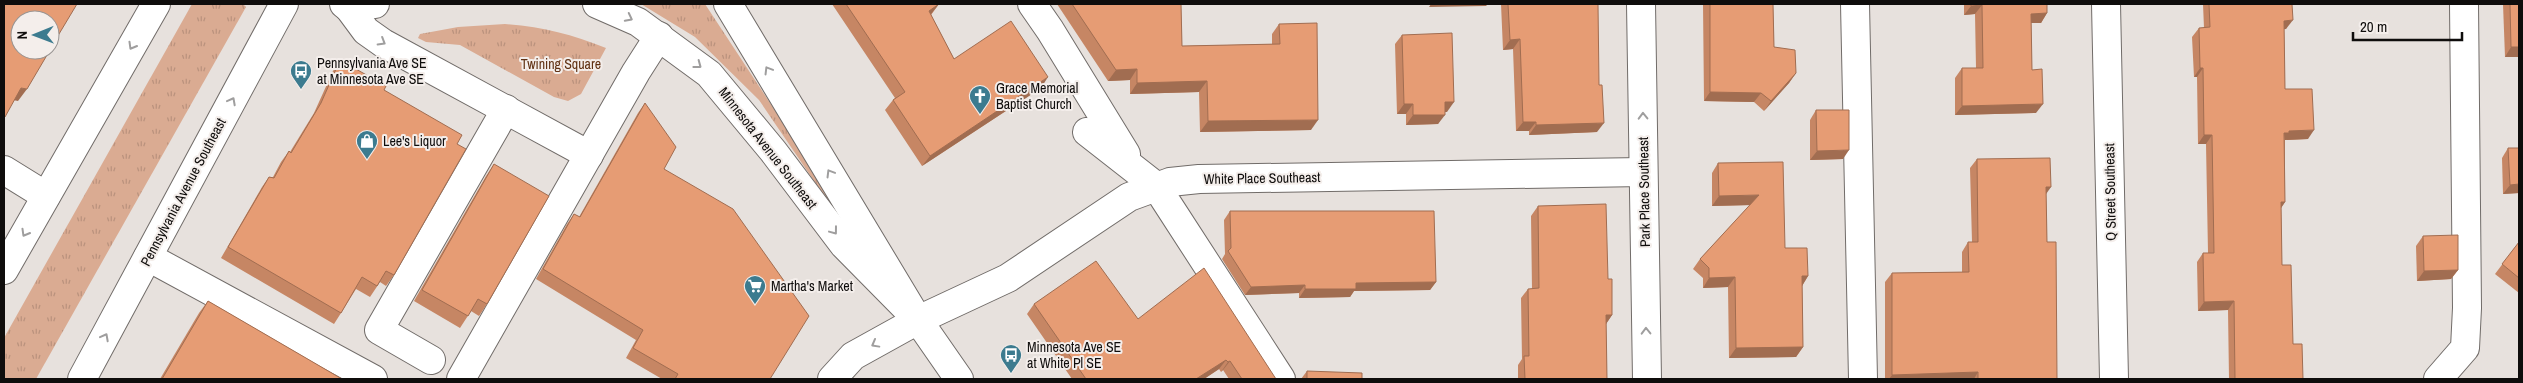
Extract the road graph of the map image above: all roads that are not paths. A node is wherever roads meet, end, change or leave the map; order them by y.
1 (156, 4) edge
2 (284, 4) edge
3 (597, 4) edge
4 (728, 4) edge
5 (1032, 4) edge
6 (1642, 4) edge
7 (1855, 4) edge
8 (2106, 4) edge
9 (2464, 4) edge
10 (356, 5) edge
11 (659, 36) junction
12 (506, 109) junction
13 (1087, 132) dead end
14 (589, 155) junction
15 (4, 170) edge
16 (1643, 172) junction
17 (1146, 178) junction
18 (46, 196) junction
19 (148, 257) junction
20 (4, 270) edge
21 (918, 320) junction
22 (431, 360) dead end
23 (82, 379) edge
24 (373, 379) edge
25 (461, 379) edge
26 (832, 379) edge
27 (959, 379) edge
28 (1281, 379) edge
29 (1647, 379) edge
30 (1863, 379) edge
31 (2114, 379) edge
32 (2438, 379) edge

1 -> 18 main road
19 -> 2 main road, Pennsylvania Avenue Southeast
3 -> 11 main road, Minnesota Avenue Southeast
21 -> 4 main road, Minnesota Avenue Southeast
5 - 17 main road
16 -> 6 main road, Park Place Southeast
7 - 30 main road
8 - 31 main road, Q Street Southeast
9 - 32 main road
10 -> 12 main road
11 - 14 main road
11 -> 21 main road, Minnesota Avenue Southeast
12 - 14 main road
12 - 22 main road
13 - 17 main road
14 - 25 main road
15 - 18 main road
16 - 17 main road, White Place Southeast
29 -> 16 main road, Park Place Southeast
17 - 21 main road, White Place Southeast
17 - 28 main road
18 -> 20 main road
23 -> 19 main road, Pennsylvania Avenue Southeast
19 - 24 main road
21 -> 26 main road, White Place Southeast
21 - 27 main road, Minnesota Avenue Southeast

